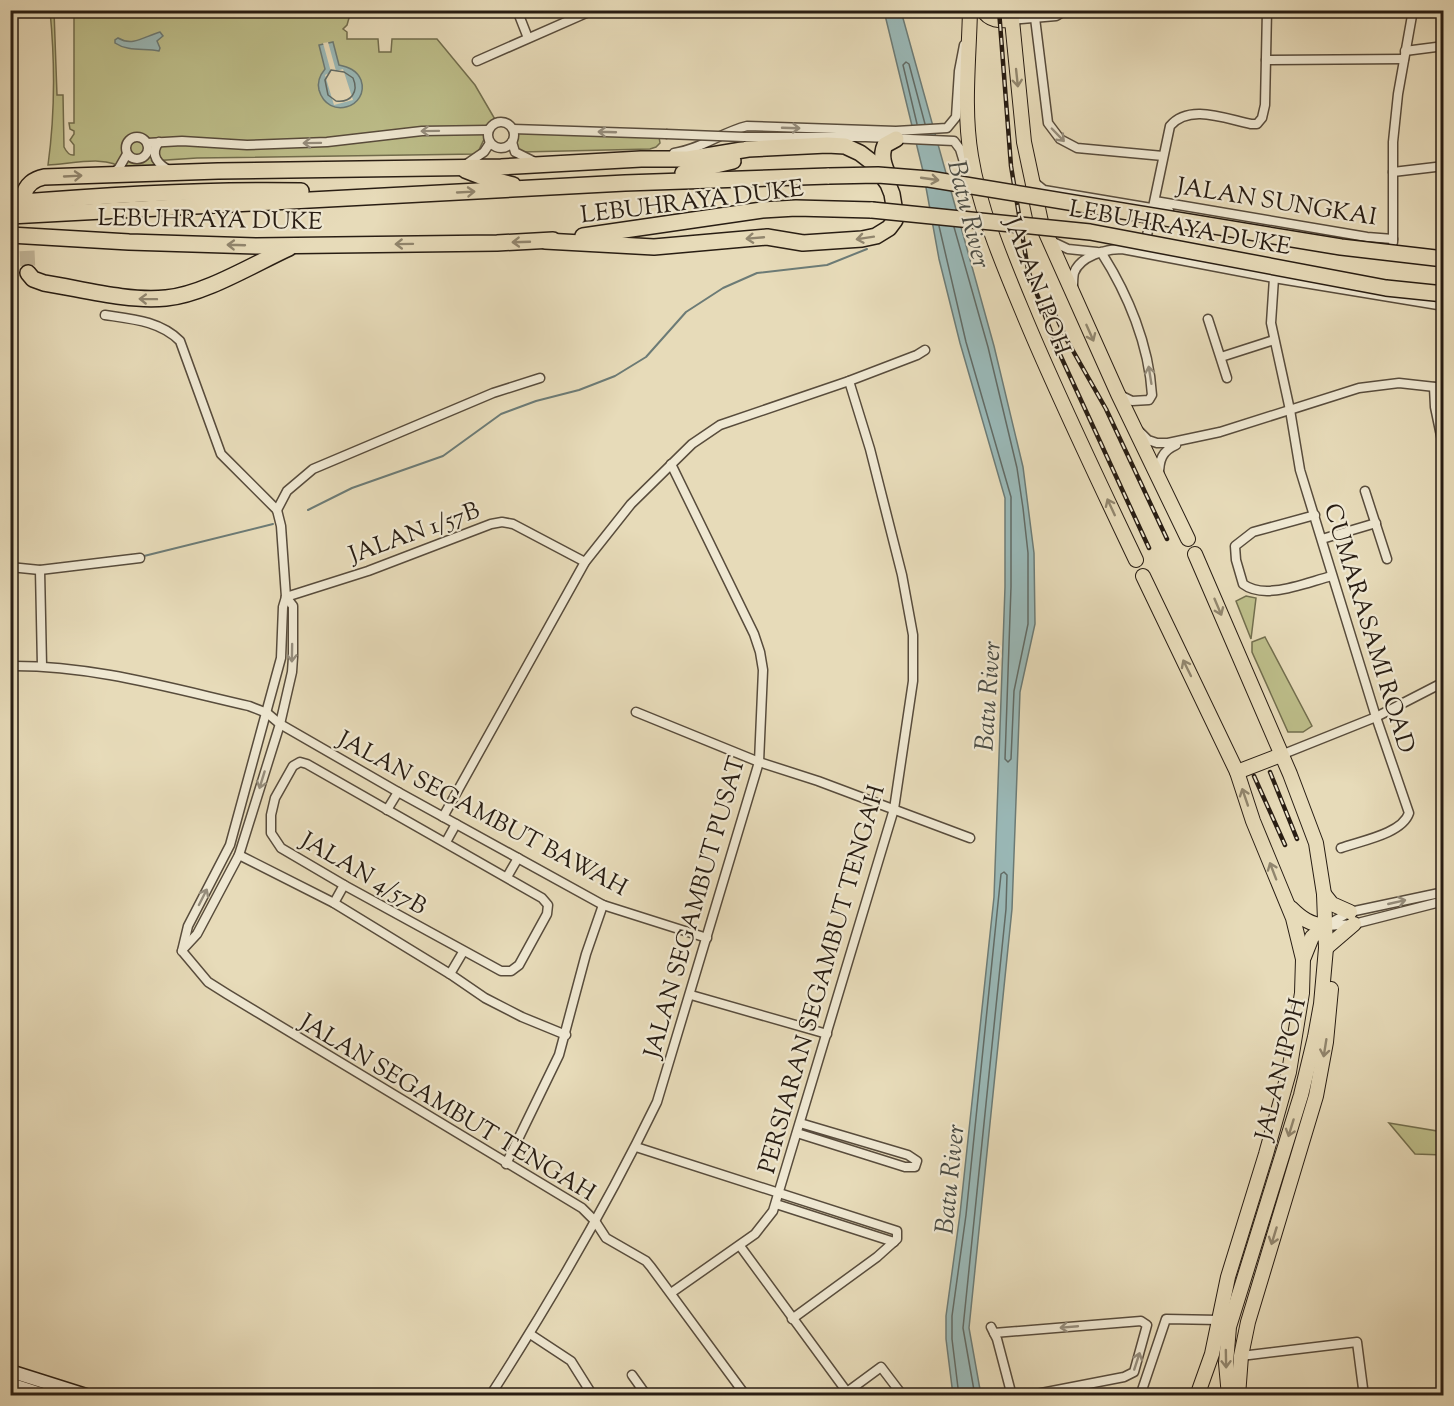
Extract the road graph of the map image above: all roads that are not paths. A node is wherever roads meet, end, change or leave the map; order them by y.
1 (517, 10) edge
2 (593, 10) edge
3 (983, 10) edge
4 (1066, 10) edge
5 (1267, 10) edge
6 (1413, 10) edge
7 (1011, 15) edge
8 (970, 16) edge
9 (1035, 18) junction
10 (528, 38) junction
11 (1443, 46) edge
12 (1405, 55) junction
13 (1266, 60) junction
14 (477, 61) dead end
15 (513, 129) junction
16 (488, 130) junction
17 (896, 135) junction
18 (159, 142) junction
19 (512, 142) junction
20 (490, 143) junction
21 (148, 146) junction
22 (127, 154) junction
23 (1163, 156) junction
24 (641, 159) junction
25 (873, 163) junction
26 (158, 164) junction
27 (546, 164) junction
28 (1443, 166) edge
29 (459, 168) junction
30 (341, 170) junction
31 (175, 172) junction
32 (1393, 172) junction
33 (111, 174) junction
34 (1031, 180) junction
35 (625, 183) junction
36 (538, 188) junction
37 (147, 193) junction
38 (24, 195) dead end
39 (408, 195) junction
40 (10, 203) edge
41 (1154, 205) junction
42 (10, 216) edge
43 (895, 220) junction
44 (11, 235) edge
45 (992, 235) junction
46 (1048, 240) junction
47 (545, 241) junction
48 (1393, 243) junction
49 (292, 246) junction
50 (1101, 252) junction
51 (1143, 252) junction
52 (1443, 260) edge
53 (28, 273) dead end
54 (1274, 278) junction
55 (1443, 294) edge
56 (1072, 295) junction
57 (1443, 306) edge
58 (105, 315) dead end
59 (1208, 319) dead end
60 (1274, 340) junction
61 (925, 350) dead end
62 (1221, 357) junction
63 (540, 378) dead end
64 (1227, 378) dead end
65 (849, 381) junction
66 (1439, 388) edge
67 (1118, 394) junction
68 (1290, 410) junction
69 (1133, 426) junction
70 (1184, 441) junction
71 (1443, 450) edge
72 (671, 464) junction
73 (1159, 478) junction
74 (1365, 491) dead end
75 (277, 510) junction
76 (1315, 514) junction
77 (1376, 523) junction
78 (1188, 539) dead end
79 (1322, 539) junction
80 (1195, 554) dead end
81 (140, 558) dead end
82 (1388, 559) dead end
83 (1136, 560) dead end
84 (585, 562) junction
85 (10, 567) edge
86 (40, 570) junction
87 (1143, 576) dead end
88 (1332, 576) junction
89 (286, 597) junction
90 (10, 666) edge
91 (42, 666) junction
92 (1443, 682) edge
93 (636, 712) dead end
94 (267, 713) junction
95 (1376, 717) junction
96 (279, 724) junction
97 (1281, 754) junction
98 (759, 762) junction
99 (1237, 772) junction
100 (398, 792) junction
101 (894, 809) junction
102 (387, 810) junction
103 (443, 817) junction
104 (456, 824) junction
105 (970, 838) dead end
106 (446, 842) junction
107 (1341, 848) dead end
108 (239, 855) junction
109 (518, 858) junction
110 (507, 877) junction
111 (344, 885) junction
112 (1443, 891) edge
113 (1324, 894) junction
114 (1284, 899) junction
115 (1443, 901) edge
116 (334, 903) junction
117 (603, 905) junction
118 (1352, 918) junction
119 (1325, 926) junction
120 (707, 938) junction
121 (1326, 948) junction
122 (182, 951) junction
123 (463, 952) junction
124 (1303, 959) junction
125 (450, 974) junction
126 (691, 995) junction
127 (827, 1034) junction
128 (566, 1035) junction
129 (800, 1123) junction
130 (797, 1133) junction
131 (636, 1147) junction
132 (506, 1164) junction
133 (780, 1192) junction
134 (776, 1204) junction
135 (595, 1221) junction
136 (894, 1242) junction
137 (740, 1246) junction
138 (671, 1293) junction
139 (792, 1319) junction
140 (1219, 1320) junction
141 (530, 1334) junction
142 (1241, 1356) junction
143 (10, 1371) edge
144 (632, 1375) dead end
145 (10, 1384) edge
146 (1198, 1393) edge
147 (1231, 1393) edge
148 (492, 1394) edge
149 (845, 1394) edge
150 (47, 1395) edge
151 (89, 1395) edge
152 (593, 1395) edge
153 (646, 1395) edge
154 (746, 1395) edge
155 (903, 1395) edge
156 (1012, 1395) edge
157 (1026, 1395) edge
158 (1140, 1395) edge
159 (1364, 1395) edge

1 - 10 street
2 - 10 street
3 - 7 main road
4 - 9 street
5 - 13 street
6 - 12 street
7 - 9 street
7 -> 34 main road, JALAN IPOH
8 - 17 street
8 - 45 main road, JALAN IPOH
9 -> 23 street
10 - 14 street
11 - 12 street
12 - 13 street
12 - 32 street
13 - 23 street
15 - 16 street
17 -> 15 street, bridge
15 - 19 street
16 -> 18 street
16 - 20 street
24 -> 17 street
17 - 43 highway
17 - 45 street
18 - 21 street
18 - 26 street
19 - 20 street
19 - 27 street
20 - 29 street
21 - 22 street
21 - 22 street
21 - 26 street
22 - 33 street
23 - 41 street
24 - 25 highway
24 - 27 highway
25 - 35 highway
25 - 43 highway
26 - 31 street
27 - 29 highway
28 - 32 street
29 - 30 highway
29 - 36 highway
30 - 31 highway
30 - 37 highway
31 - 33 highway
32 - 48 street
38 -> 33 highway
34 - 41 street, JALAN SUNGKAI
34 - 46 main road, JALAN IPOH
35 - 36 highway, LEBUHRAYA DUKE
35 -> 52 highway, LEBUHRAYA DUKE, bridge
39 -> 36 highway, LEBUHRAYA DUKE
37 - 39 highway
37 - 40 highway
39 - 42 highway, LEBUHRAYA DUKE
41 - 48 street, JALAN SUNGKAI
41 - 51 street
43 -> 47 highway
49 -> 44 highway, LEBUHRAYA DUKE
83 -> 45 main road, JALAN IPOH
46 - 50 street
46 - 56 main road, JALAN IPOH
47 -> 49 highway, LEBUHRAYA DUKE
47 - 55 highway, LEBUHRAYA DUKE, bridge
48 - 52 street, JALAN SUNGKAI
49 -> 53 highway
50 - 51 street
50 - 56 street
67 -> 50 street
51 - 54 street
54 - 57 street
54 - 60 street, CUMARASAMI ROAD
56 -> 67 main road, JALAN IPOH
58 - 75 street
59 - 62 street
60 - 62 street
60 - 68 street, CUMARASAMI ROAD
61 - 65 street
62 - 64 street
63 - 75 street
65 - 72 street
65 - 101 street, PERSIARAN SEGAMBUT TENGAH
66 - 68 street
66 - 71 street
67 - 69 main road, JALAN IPOH
68 - 70 street
68 - 76 street, CUMARASAMI ROAD
69 - 70 street
69 - 73 main road, JALAN IPOH
70 - 73 street
72 - 84 street
72 - 98 street, JALAN SEGAMBUT PUSAT
73 - 78 main road, JALAN IPOH
74 - 77 street
75 - 89 street
76 - 79 street, CUMARASAMI ROAD
76 - 88 street
77 - 79 street
77 - 82 street
79 - 88 street, CUMARASAMI ROAD
80 -> 97 main road, JALAN IPOH
81 - 86 street
84 - 89 street, JALAN 1/57B
84 - 103 street
85 - 86 street
86 - 91 street
99 -> 87 main road, JALAN IPOH
88 - 95 street, CUMARASAMI ROAD
89 - 94 street
89 -> 96 street
90 - 91 street
91 - 94 street
92 - 95 street
93 - 98 street
94 - 96 street, JALAN SEGAMBUT BAWAH
122 -> 94 street
95 - 97 street
95 - 107 street, CUMARASAMI ROAD
96 - 100 street, JALAN SEGAMBUT BAWAH
96 -> 108 street
97 - 99 main road
97 - 113 main road, JALAN IPOH
98 - 101 street
98 - 120 street, JALAN SEGAMBUT PUSAT
114 -> 99 main road, JALAN IPOH
100 - 102 street
100 - 103 street, JALAN SEGAMBUT BAWAH
101 - 105 street
101 - 127 street, PERSIARAN SEGAMBUT TENGAH
102 - 106 street, JALAN 4/57B
102 - 111 street, JALAN 4/57B
103 - 104 street, JALAN SEGAMBUT BAWAH
104 - 106 street
104 - 109 street, JALAN SEGAMBUT BAWAH
106 - 110 street, JALAN 4/57B
108 - 116 street
108 - 122 street
109 - 110 street
109 - 117 street, JALAN SEGAMBUT BAWAH
110 - 123 street, JALAN 4/57B
111 - 116 street
111 - 123 street, JALAN 4/57B
118 -> 112 street
113 - 118 main road
113 - 119 main road, JALAN IPOH
114 - 119 main road
114 - 124 main road, JALAN IPOH
115 - 118 street
116 - 125 street
117 - 120 street, JALAN SEGAMBUT BAWAH
117 - 128 street
118 - 119 street
118 - 121 main road
119 - 121 main road, JALAN IPOH
119 - 124 main road
120 - 126 street, JALAN SEGAMBUT PUSAT
121 -> 142 main road
121 -> 147 main road, JALAN IPOH
122 - 132 street, JALAN SEGAMBUT TENGAH
123 - 125 street
124 - 140 main road, JALAN IPOH
125 - 128 street
126 - 127 street
126 - 131 street, JALAN SEGAMBUT PUSAT
127 - 129 street, PERSIARAN SEGAMBUT TENGAH
128 - 132 street
129 - 130 street, PERSIARAN SEGAMBUT TENGAH
129 - 130 street
130 - 133 street, PERSIARAN SEGAMBUT TENGAH
131 - 133 street
131 - 135 street, JALAN SEGAMBUT PUSAT
132 - 135 street, JALAN SEGAMBUT TENGAH
133 - 134 street, PERSIARAN SEGAMBUT TENGAH
133 - 136 street
134 - 136 street
134 - 137 street, PERSIARAN SEGAMBUT TENGAH
135 - 138 street, JALAN SEGAMBUT TENGAH
135 - 141 street, JALAN SEGAMBUT PUSAT
136 - 139 street
137 - 138 street, PERSIARAN SEGAMBUT TENGAH
137 - 139 street
138 - 154 street, JALAN SEGAMBUT TENGAH
139 - 149 street
140 - 146 main road, JALAN IPOH
140 - 158 street
141 - 148 street, JALAN SEGAMBUT PUSAT
141 - 152 street
142 - 147 main road
142 - 159 street
143 - 151 main road
144 - 153 street
145 - 150 main road
149 - 155 street
157 -> 156 street

